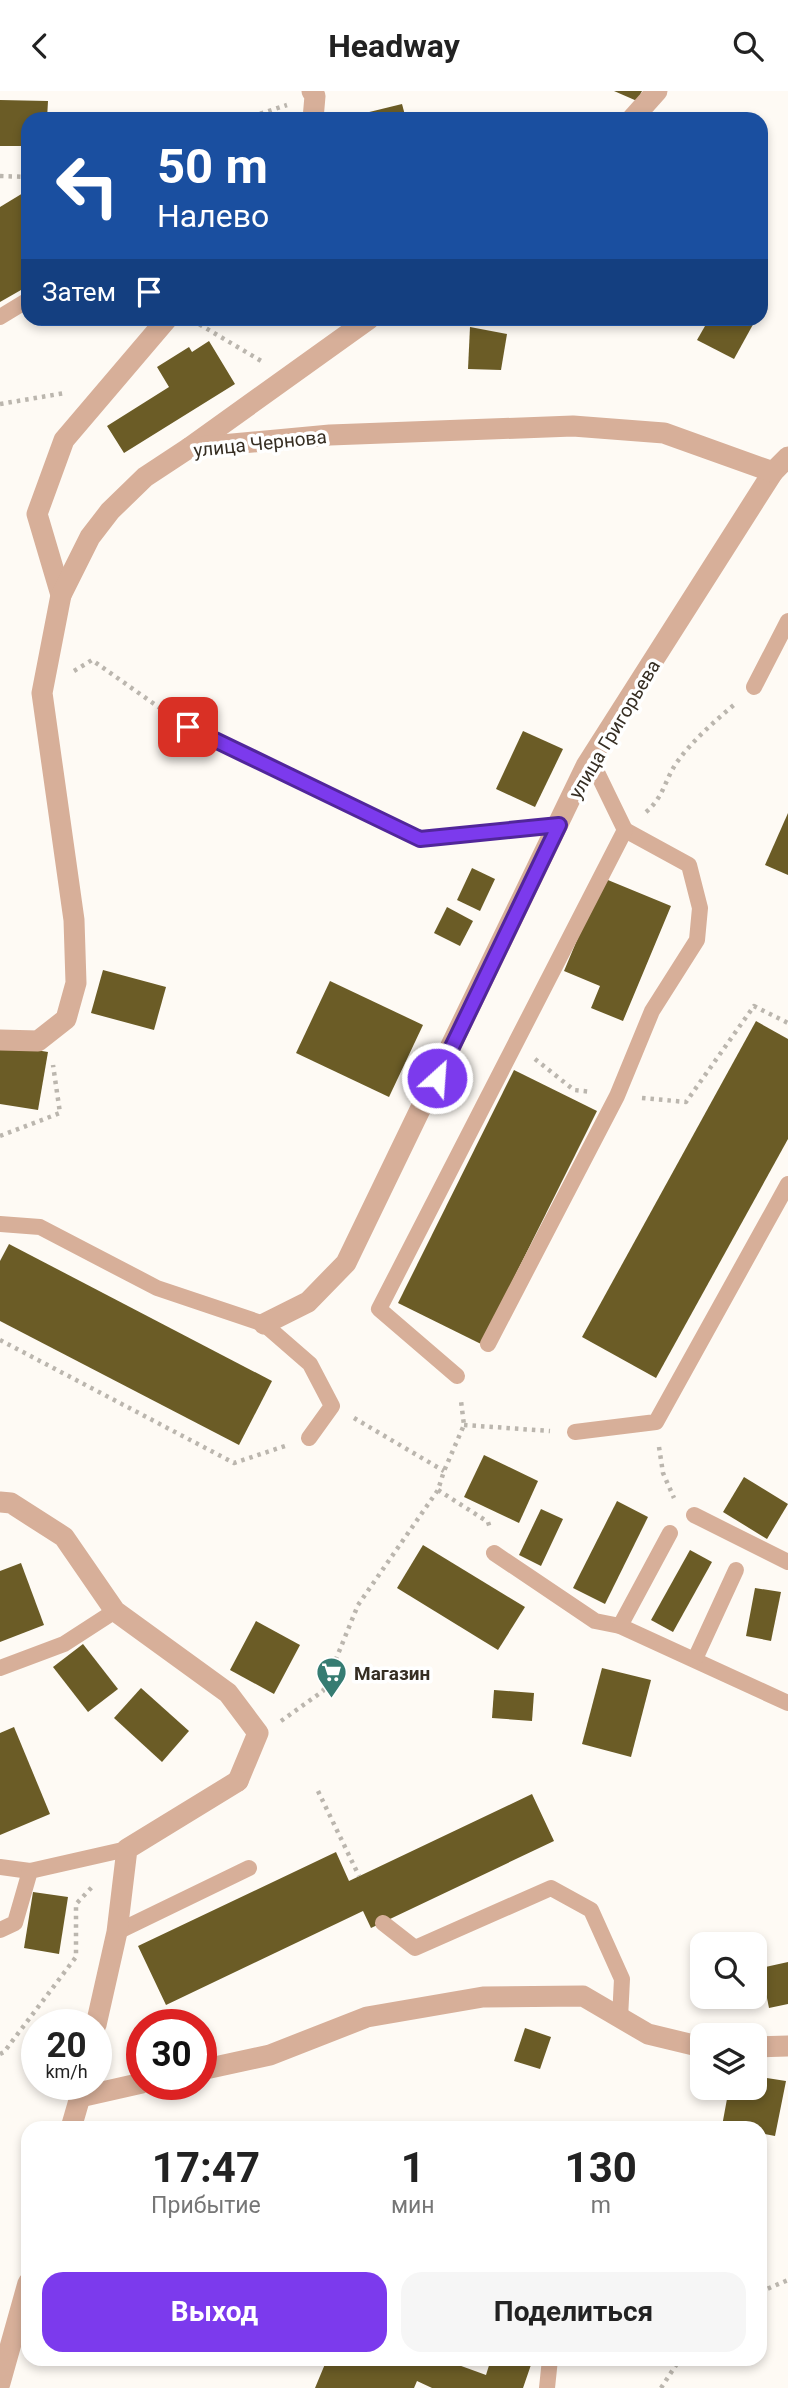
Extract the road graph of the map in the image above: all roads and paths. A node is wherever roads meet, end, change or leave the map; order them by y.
1 (657, 91) edge
2 (314, 93) edge
3 (263, 112) edge
4 (313, 112) edge
5 (638, 112) edge
6 (0, 176) edge
7 (21, 177) edge
8 (21, 304) edge
9 (0, 317) edge
10 (161, 326) edge
11 (202, 326) edge
12 (359, 326) edge
13 (288, 377) junction
14 (110, 386) junction
15 (0, 404) edge
16 (189, 448) junction
17 (781, 464) edge
18 (61, 595) junction
19 (788, 621) edge
20 (754, 687) joint
21 (42, 693) junction
22 (188, 727) joint
23 (591, 760) junction
24 (657, 803) dead end
25 (559, 825) junction
26 (625, 830) junction
27 (788, 1023) edge
28 (49, 1033) junction
29 (0, 1040) edge
30 (515, 1043) junction
31 (617, 1096) junction
32 (0, 1136) edge
33 (788, 1184) edge
34 (0, 1224) edge
35 (264, 1324) junction
36 (0, 1341) edge
37 (488, 1343) dead end
38 (457, 1376) joint
39 (332, 1406) junction
40 (656, 1422) junction
41 (464, 1425) junction
42 (575, 1432) joint
43 (309, 1438) joint
44 (444, 1471) junction
45 (438, 1490) junction
46 (0, 1502) edge
47 (694, 1515) joint
48 (670, 1533) dead end
49 (494, 1553) joint
50 (788, 1562) edge
51 (736, 1570) dead end
52 (116, 1611) junction
53 (620, 1626) junction
54 (695, 1659) junction
55 (0, 1668) edge
56 (788, 1703) edge
57 (258, 1733) junction
58 (318, 1791) dead end
59 (127, 1849) junction
60 (0, 1867) edge
61 (249, 1868) dead end
62 (30, 1871) junction
63 (359, 1876) dead end
64 (383, 1923) dead end
65 (0, 1930) edge
66 (117, 1932) junction
67 (100, 2009) edge
68 (620, 2018) junction
69 (690, 2044) edge
70 (788, 2046) edge
71 (767, 2047) edge
72 (0, 2054) edge
73 (217, 2067) edge
74 (79, 2100) edge
75 (73, 2121) edge
76 (788, 2280) edge
77 (767, 2289) edge
78 (21, 2308) edge
79 (549, 2366) edge
80 (675, 2366) edge
81 (0, 2383) edge
82 (547, 2388) edge
83 (661, 2388) edge

1 - 5 street
2 - 3 path
2 - 4 street
6 - 7 path
8 - 9 lane
10 - 14 street
11 - 13 path
12 - 13 street
13 - 16 street
14 - 15 path
14 - 18 street
16 - 17 street, улица Чернова
16 - 18 street, улица Чернова
17 - 23 street, улица Григорьева
18 - 21 street, улица Чернова
19 - 20 lane
20 - 24 path
21 - 22 path
21 - 28 street, улица Чернова
22 - 25 lane
23 - 25 street, улица Григорьева
23 - 26 lane
25 - 35 street, улица Григорьева
26 - 30 lane
26 - 31 lane
27 - 31 path
28 - 29 street
28 - 32 path
30 - 31 path
30 - 38 lane
31 - 37 lane
33 - 40 lane
34 - 35 lane
35 - 39 lane
36 - 43 path
38 - 41 path
39 - 43 lane
39 - 44 path
40 - 42 lane
40 - 47 path
41 - 42 path
41 - 44 path
44 - 45 path
45 - 49 path
45 - 57 path
46 - 52 street
47 - 50 lane
48 - 53 lane
49 - 53 lane
51 - 54 lane
52 - 55 lane
52 - 57 street
53 - 54 lane
54 - 56 lane
57 - 59 street
58 - 63 path
59 - 62 lane
59 - 66 street
59 - 72 path
60 - 62 lane
61 - 66 lane
62 - 65 lane
64 - 68 lane
66 - 67 street
68 - 69 street
68 - 73 street
70 - 71 street
74 - 75 street
76 - 77 path
78 - 81 street
79 - 82 lane
80 - 83 path

